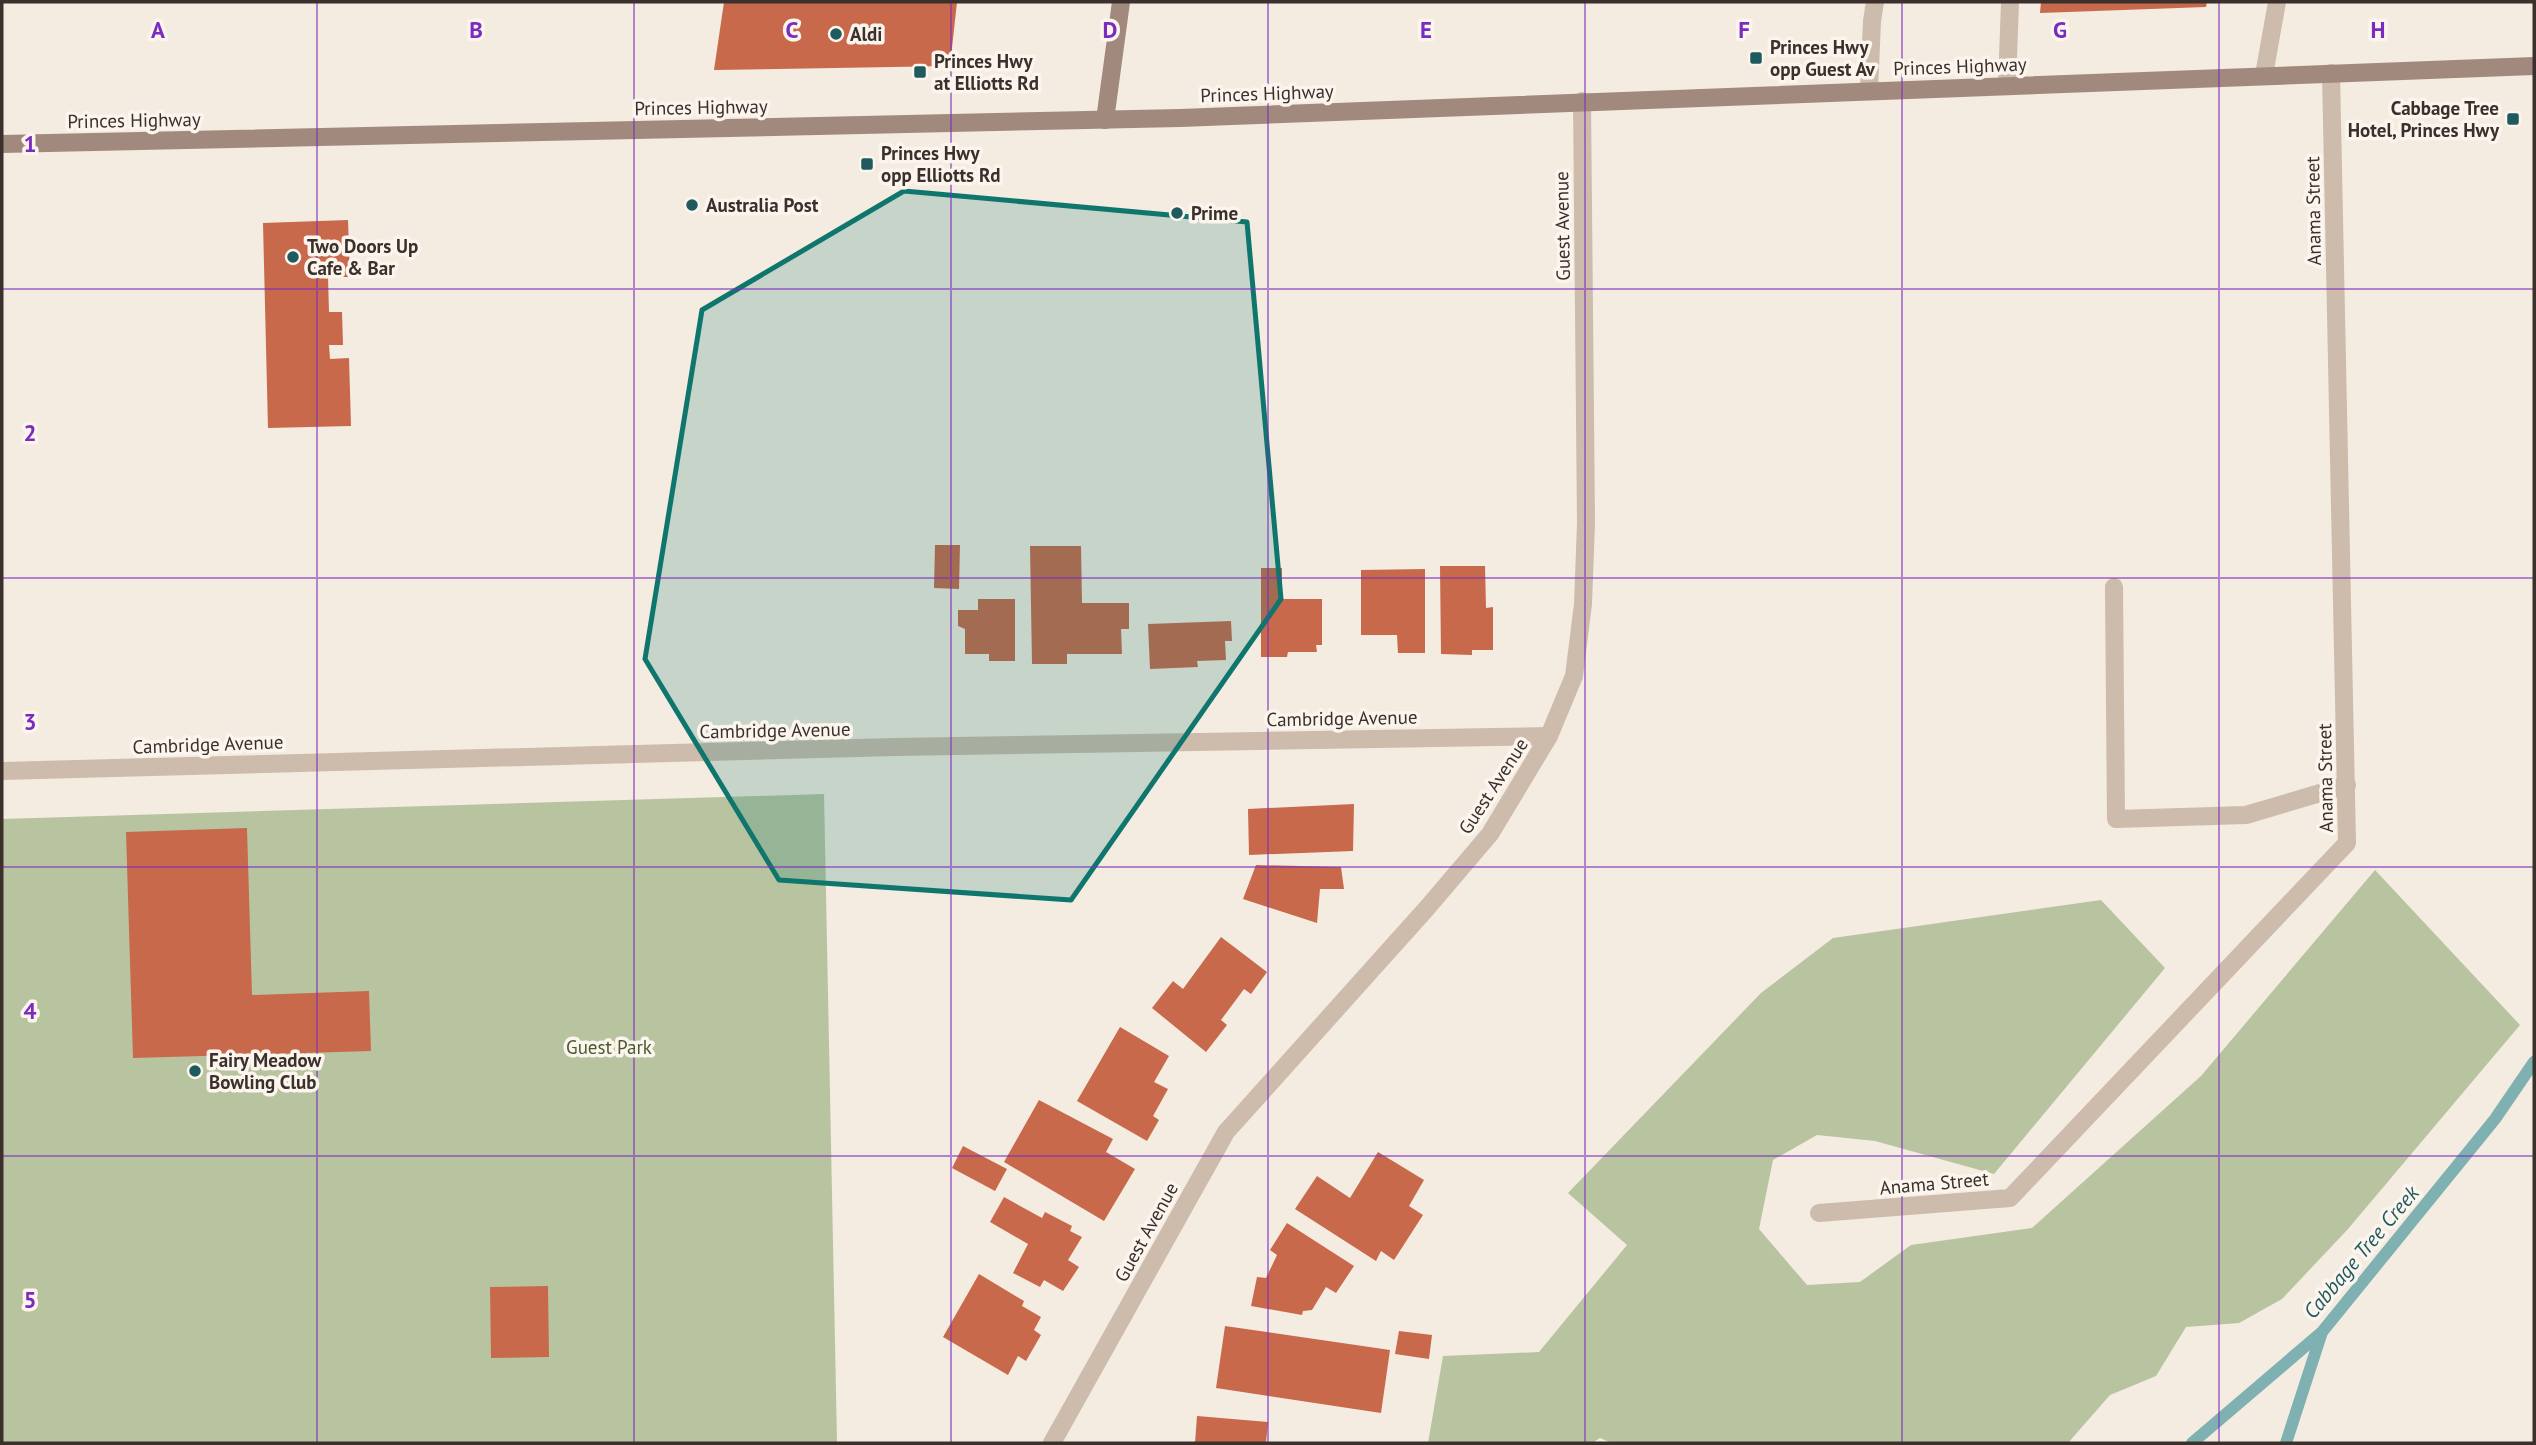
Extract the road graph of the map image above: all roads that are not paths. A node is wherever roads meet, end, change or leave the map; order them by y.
1 (1121, 2) edge
2 (1875, 2) edge
3 (2010, 2) edge
4 (2277, 2) edge
5 (2534, 66) edge
6 (2331, 73) junction
7 (2264, 75) junction
8 (2007, 85) junction
9 (1869, 91) junction
10 (1582, 101) junction
11 (1105, 120) junction
12 (2, 144) edge
13 (2114, 587) dead end
14 (1549, 736) junction
15 (2, 771) edge
16 (2347, 785) junction
17 (1819, 1213) dead end
18 (1052, 1443) edge

1 - 11 main road
2 - 9 street
3 - 8 street
4 - 7 street
5 - 6 main road, Princes Highway
6 - 7 main road, Princes Highway
6 - 16 street, Anama Street
7 - 8 main road, Princes Highway
8 - 9 main road, Princes Highway
9 - 10 main road, Princes Highway
10 - 11 main road, Princes Highway
10 - 14 street, Guest Avenue
11 - 12 main road, Princes Highway
13 - 16 street
14 - 15 street, Cambridge Avenue
14 - 18 street, Guest Avenue
16 - 17 street, Anama Street

